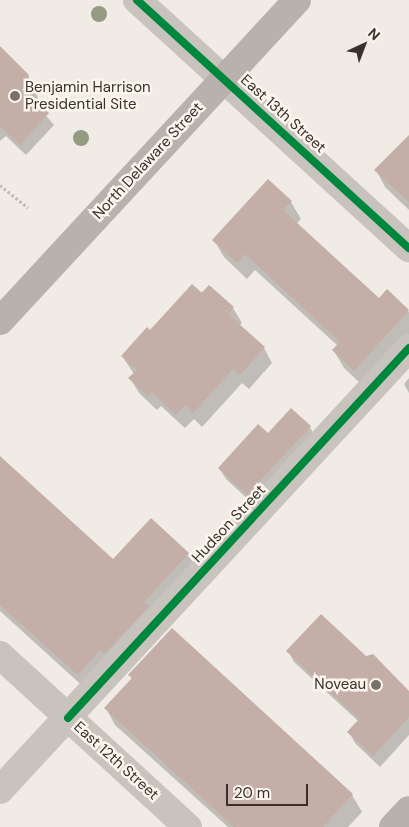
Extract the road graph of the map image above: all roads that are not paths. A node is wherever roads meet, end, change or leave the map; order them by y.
1 (137, 0) edge
2 (297, 0) edge
3 (224, 79) junction
4 (409, 248) edge
5 (0, 321) edge
6 (409, 348) edge
7 (0, 655) edge
8 (68, 718) junction
9 (0, 790) edge
10 (409, 810) edge
11 (188, 827) edge
12 (393, 827) edge

1 - 3 street, East 13th Street
2 - 3 main road, North Delaware Street
3 - 4 street, East 13th Street
3 - 5 main road, North Delaware Street
6 - 8 street, Hudson Street
7 - 8 street, East 12th Street
8 - 9 street, Hudson Street
8 - 11 street, East 12th Street
10 - 12 main road

